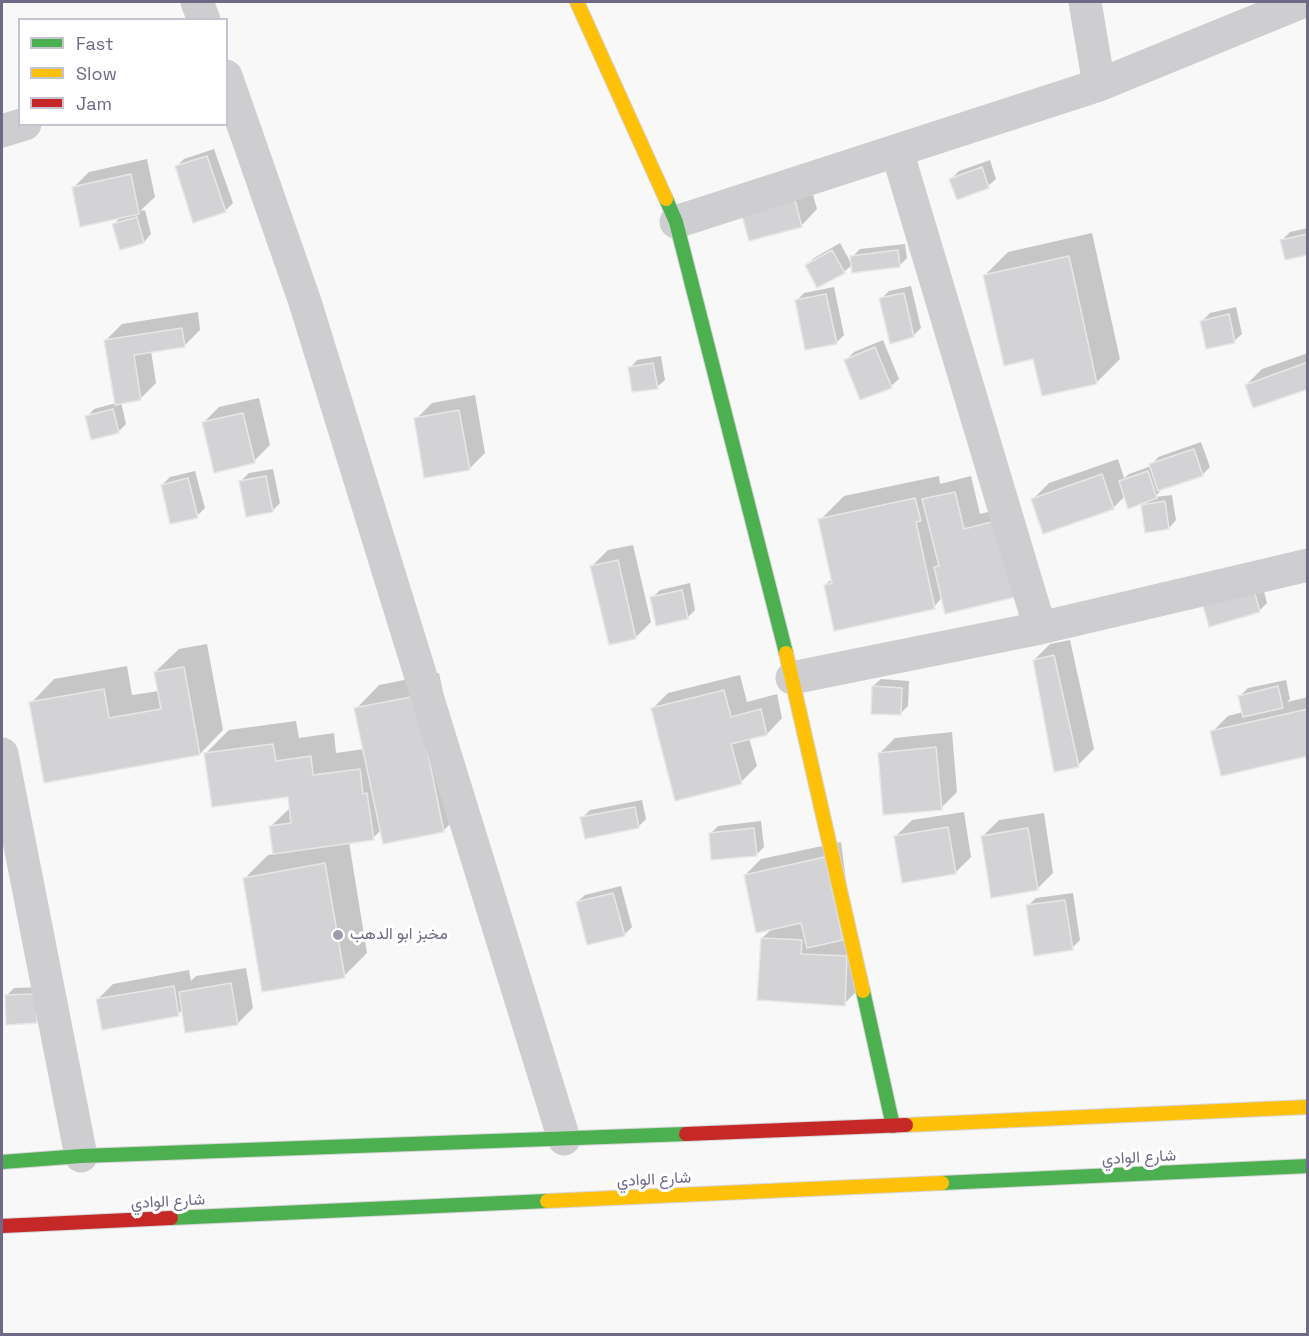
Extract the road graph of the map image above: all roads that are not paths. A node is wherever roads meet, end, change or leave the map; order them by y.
1 (197, 2) edge
2 (577, 2) edge
3 (1085, 2) edge
4 (1302, 2) edge
5 (203, 18) edge
6 (228, 82) edge
7 (1099, 85) junction
8 (18, 126) edge
9 (2, 130) edge
10 (897, 151) junction
11 (676, 222) junction
12 (1308, 564) edge
13 (1040, 628) junction
14 (792, 678) junction
15 (2, 754) edge
16 (1308, 1107) edge
17 (893, 1126) junction
18 (564, 1139) junction
19 (81, 1156) junction
20 (2, 1162) edge
21 (1308, 1166) edge
22 (2, 1226) edge

1 - 5 street
2 - 11 main road
3 - 7 street
4 - 7 street
6 - 18 street
7 - 10 street
8 - 9 street
10 - 11 street
10 - 13 street
11 - 14 main road
12 - 13 street
13 - 14 street
14 - 17 main road
15 - 19 street
16 - 17 main road
17 - 18 main road
18 - 19 main road
19 - 20 main road
21 - 22 main road, شارع الوادي

